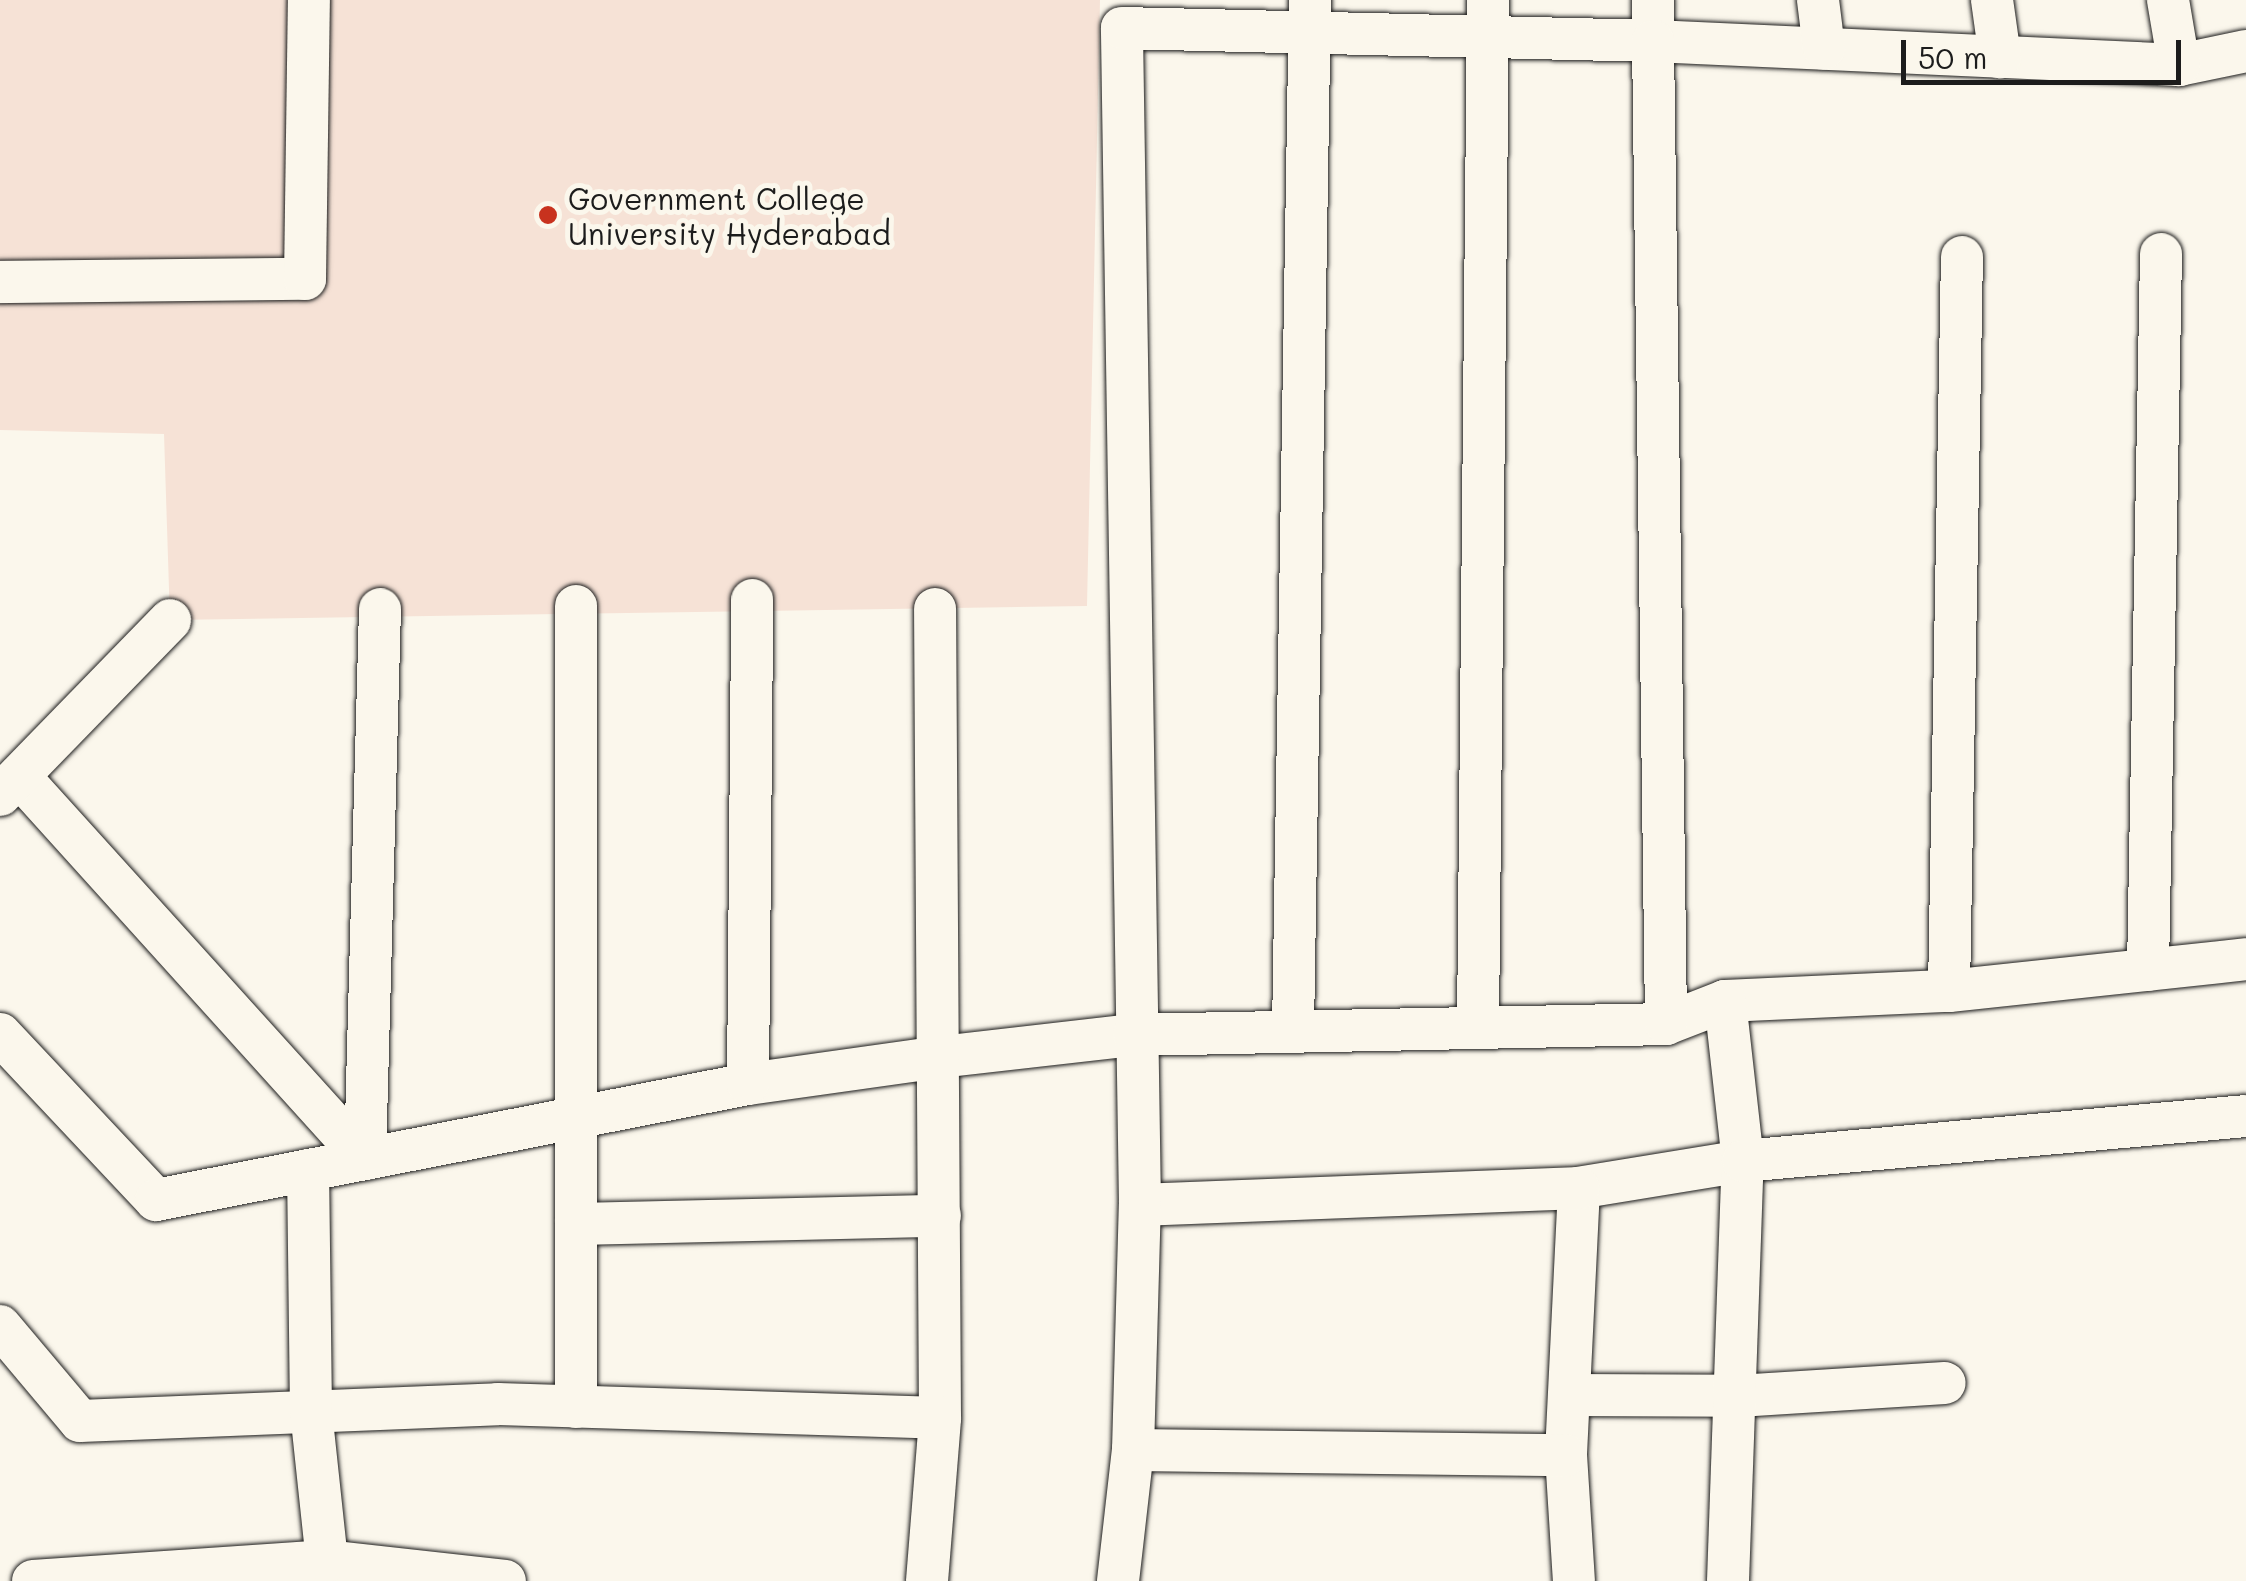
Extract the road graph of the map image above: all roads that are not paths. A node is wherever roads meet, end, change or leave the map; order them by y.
1 (309, 0) edge
2 (1818, 0) edge
3 (1992, 0) edge
4 (2168, 0) edge
5 (1122, 14) edge
6 (1310, 16) edge
7 (1489, 18) edge
8 (1653, 20) edge
9 (1824, 49) junction
10 (2246, 50) edge
11 (2000, 57) junction
12 (2179, 66) junction
13 (2161, 254) dead end
14 (1962, 257) dead end
15 (0, 282) edge
16 (752, 600) dead end
17 (576, 606) dead end
18 (380, 609) dead end
19 (934, 609) dead end
20 (170, 620) dead end
21 (10, 786) edge
22 (2246, 958) edge
23 (2148, 970) junction
24 (1950, 990) junction
25 (1725, 1002) junction
26 (1666, 1024) junction
27 (1478, 1028) junction
28 (1293, 1031) junction
29 (0, 1034) edge
30 (1134, 1035) junction
31 (940, 1057) junction
32 (748, 1084) junction
33 (2246, 1116) edge
34 (576, 1118) junction
35 (365, 1159) junction
36 (1743, 1161) junction
37 (308, 1170) junction
38 (1579, 1188) junction
39 (1140, 1205) junction
40 (940, 1216) junction
41 (576, 1224) junction
42 (0, 1326) edge
43 (1945, 1383) dead end
44 (1570, 1395) junction
45 (1738, 1396) junction
46 (576, 1407) junction
47 (311, 1412) junction
48 (940, 1418) junction
49 (1133, 1450) junction
50 (1566, 1454) junction
51 (327, 1561) junction
52 (33, 1581) edge
53 (505, 1581) edge
54 (927, 1581) edge
55 (1118, 1581) edge
56 (1574, 1581) edge
57 (1728, 1581) edge

1 - 15 street
2 - 9 street
3 - 11 street
4 - 12 street
5 - 6 street
5 - 30 street
6 - 7 street
6 - 28 street
7 - 8 street
7 - 27 street
8 - 9 street
8 - 26 street
9 - 11 street
10 - 12 street
11 - 12 street
13 - 23 street
14 - 24 street
16 - 32 street
17 - 34 street
18 - 35 street
19 - 31 street
20 - 21 street
21 - 35 street
22 - 23 street
23 - 24 street
24 - 25 street
25 - 26 street
25 - 36 street
26 - 27 street
27 - 28 street
28 - 30 street
29 - 37 street
30 - 31 street
30 - 39 street
31 - 32 street
31 - 40 street
32 - 34 street
33 - 36 street
34 - 35 street
34 - 41 street
35 - 37 street
36 - 38 street
36 - 45 street
37 - 47 street
38 - 39 street
38 - 44 street
39 - 49 street
40 - 41 street
40 - 48 street
41 - 46 street
42 - 47 street
43 - 45 street
44 - 45 street
44 - 50 street
45 - 57 street
46 - 47 street
46 - 48 street
47 - 51 street
48 - 54 street
49 - 50 street
49 - 55 street
50 - 56 street
51 - 52 street
51 - 53 street

